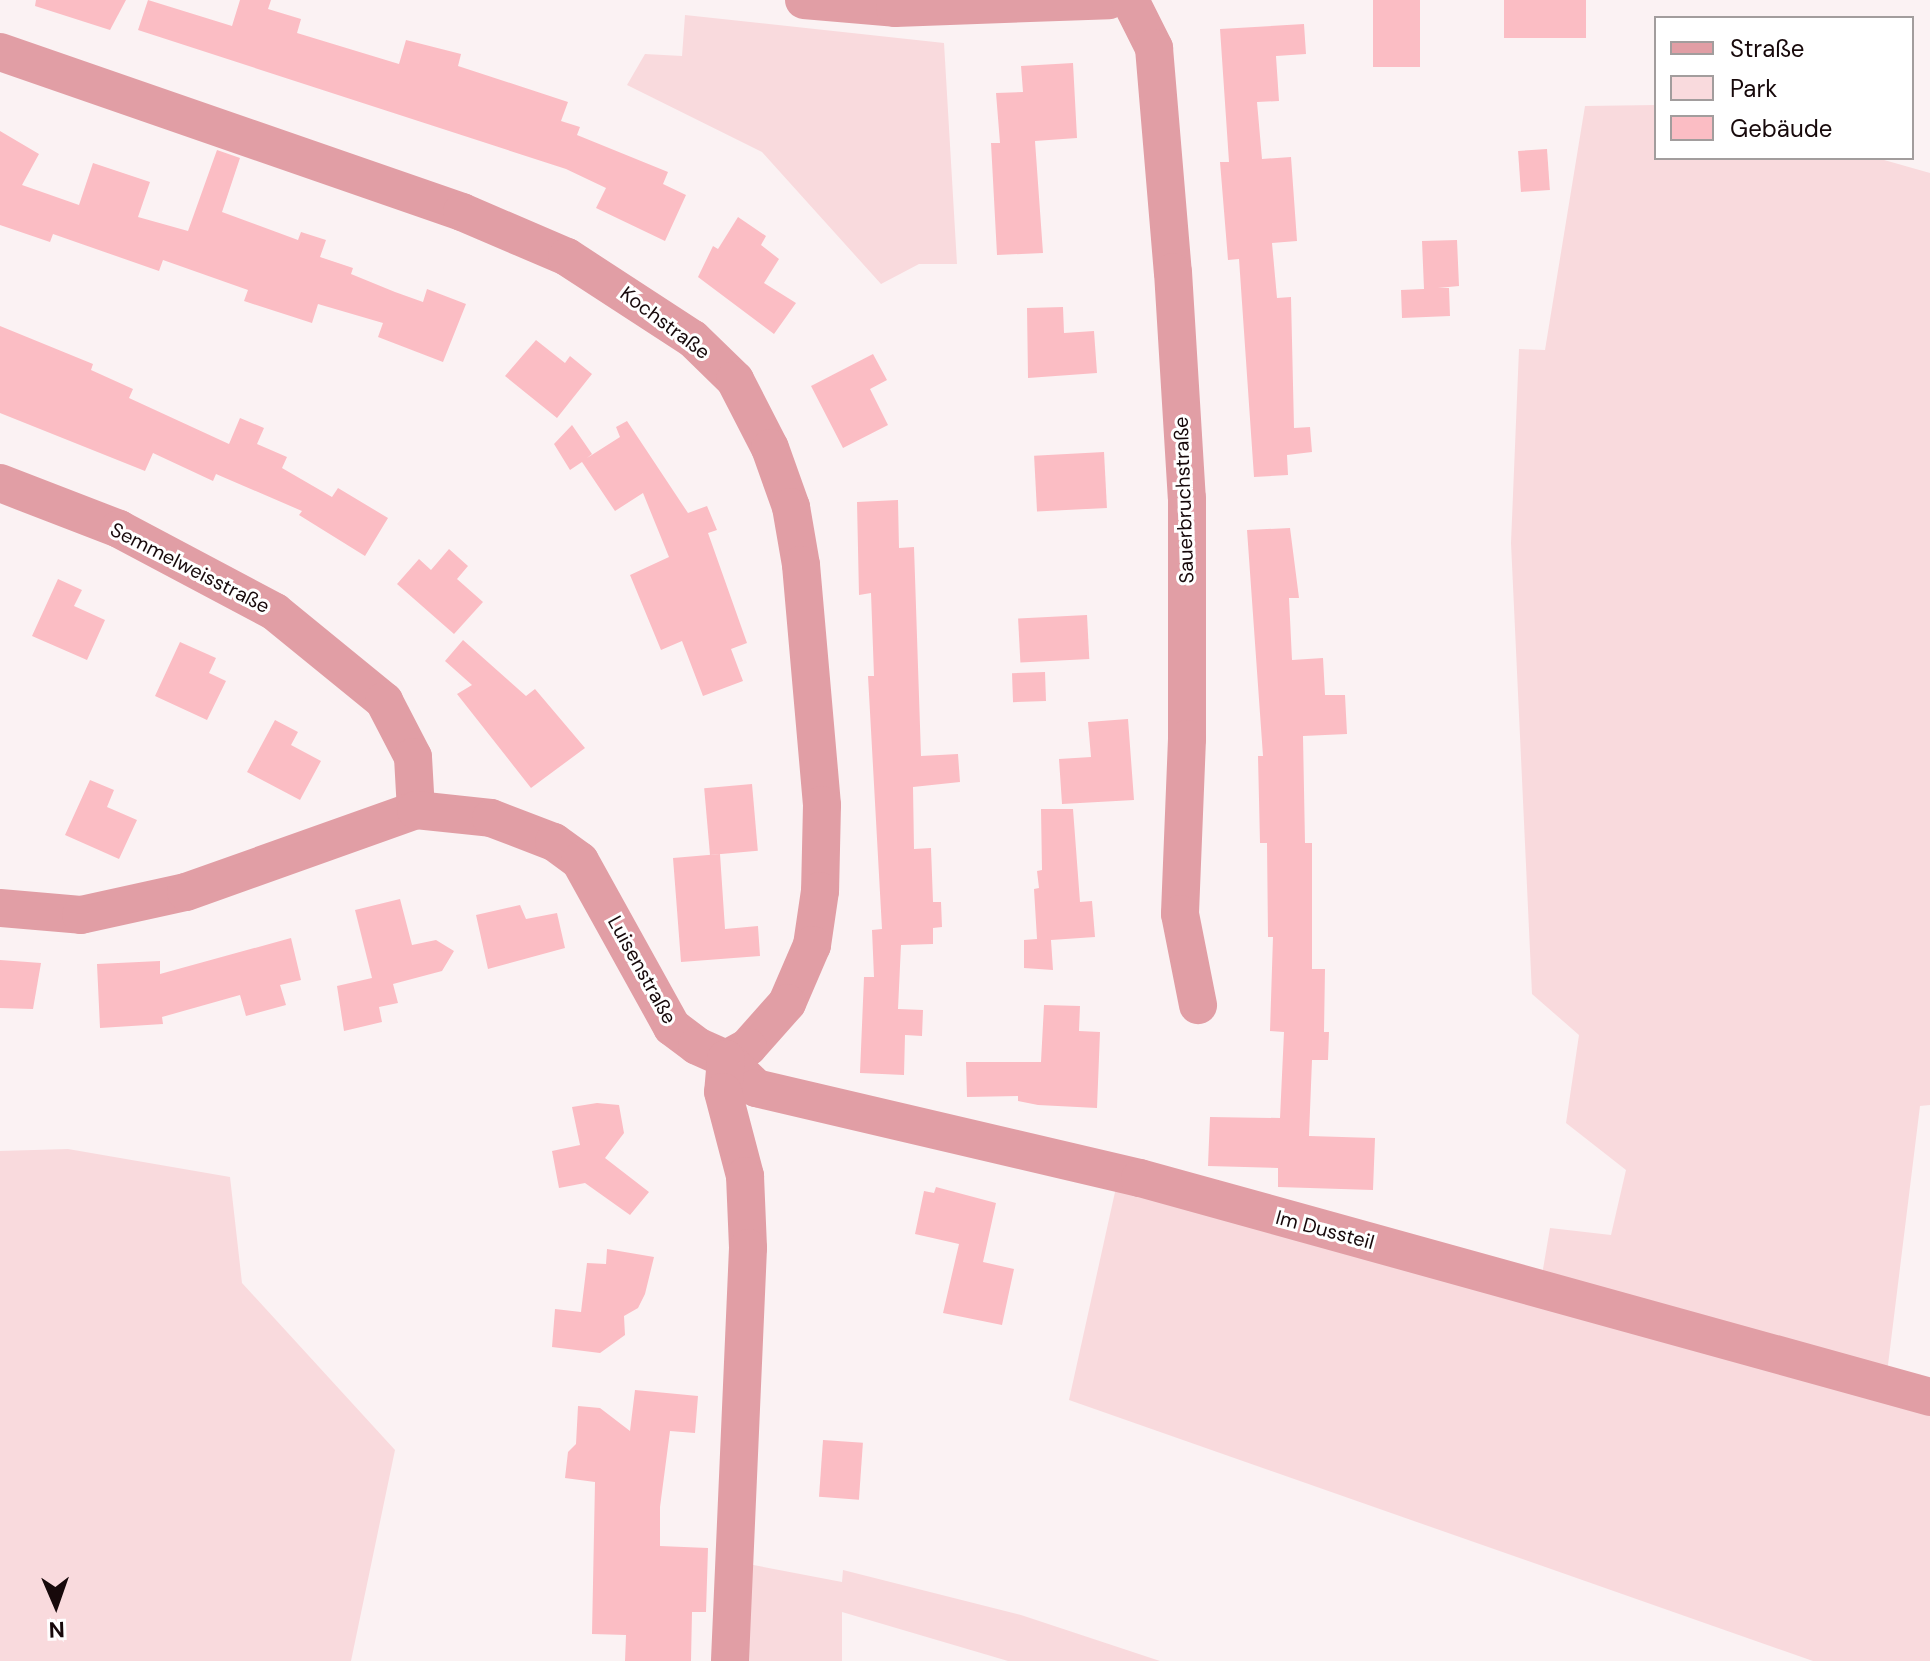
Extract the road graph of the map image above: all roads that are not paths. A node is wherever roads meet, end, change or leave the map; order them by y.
1 (804, 0) edge
2 (1109, 0) edge
3 (1130, 0) edge
4 (0, 52) edge
5 (0, 483) edge
6 (416, 810) junction
7 (0, 908) edge
8 (1198, 1005) dead end
9 (726, 1059) junction
10 (1930, 1397) edge
11 (730, 1661) edge

1 - 2 street
3 - 8 street, Sauerbruchstraße
4 - 9 street, Kochstraße
5 - 6 street, Semmelweisstraße
6 - 7 street, Luisenstraße
6 - 9 street, Luisenstraße
9 - 10 street, Im Dussteil
9 - 11 street

